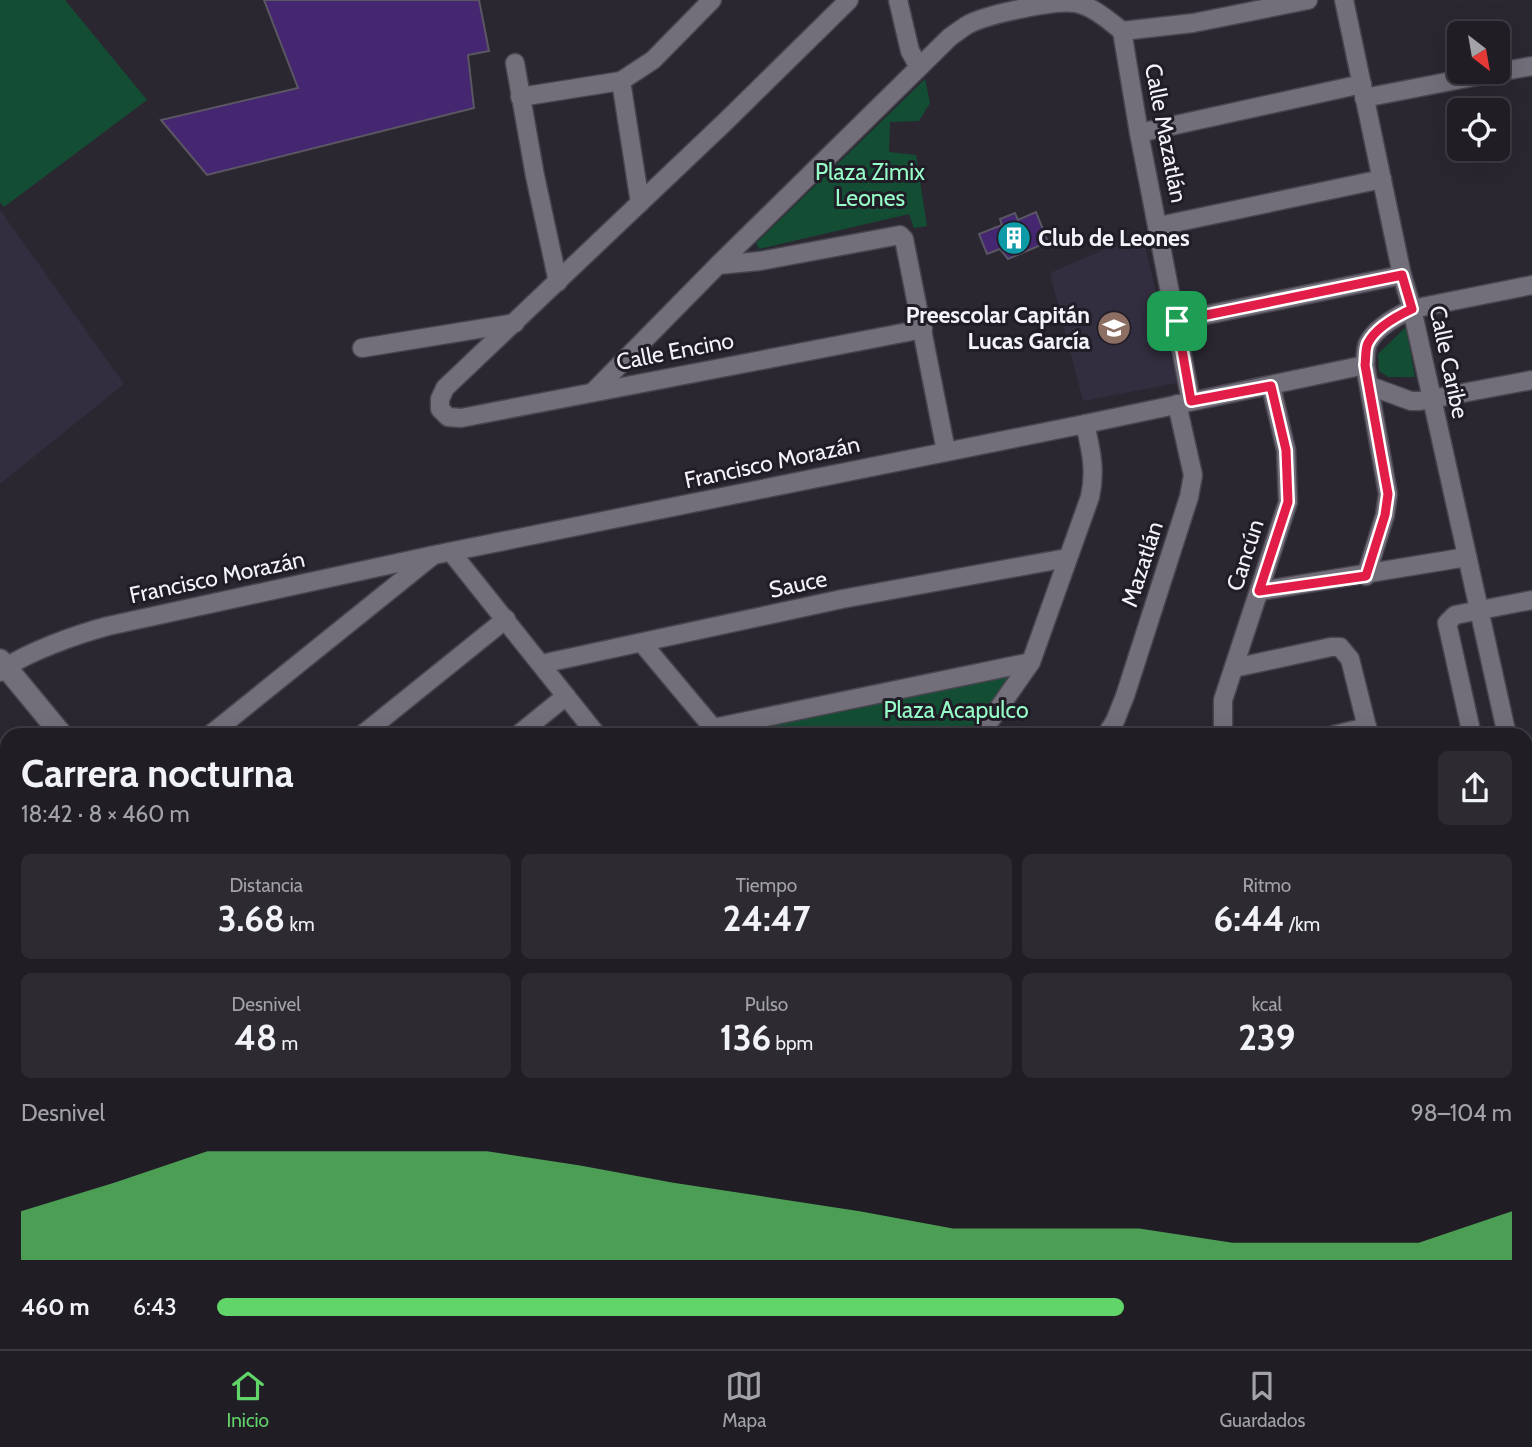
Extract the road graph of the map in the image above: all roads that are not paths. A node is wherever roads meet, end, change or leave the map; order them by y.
1 (712, 0) edge
2 (849, 0) edge
3 (898, 0) edge
4 (1308, 0) edge
5 (1344, 0) edge
6 (1122, 31) junction
7 (515, 63) dead end
8 (1532, 66) edge
9 (919, 68) junction
10 (1510, 70) edge
11 (1447, 79) edge
12 (621, 81) junction
13 (1363, 91) junction
14 (520, 97) junction
15 (1139, 133) junction
16 (1382, 179) junction
17 (640, 203) junction
18 (1159, 226) junction
19 (718, 265) junction
20 (1402, 275) junction
21 (558, 282) junction
22 (1532, 285) edge
23 (1412, 309) junction
24 (1177, 321) junction
25 (515, 323) junction
26 (923, 328) junction
27 (362, 348) dead end
28 (1365, 365) junction
29 (1532, 380) edge
30 (1271, 386) junction
31 (1370, 386) junction
32 (593, 392) junction
33 (1432, 400) junction
34 (1184, 403) junction
35 (1085, 424) junction
36 (946, 451) junction
37 (442, 553) junction
38 (1467, 557) junction
39 (1067, 558) junction
40 (1366, 576) junction
41 (1259, 591) junction
42 (1532, 600) edge
43 (1478, 610) junction
44 (506, 620) junction
45 (642, 643) junction
46 (1031, 662) junction
47 (541, 663) junction
48 (2, 667) edge
49 (1234, 668) junction
50 (566, 696) junction
51 (56, 728) edge
52 (219, 728) edge
53 (371, 728) edge
54 (527, 728) edge
55 (591, 728) edge
56 (713, 728) edge
57 (734, 728) edge
58 (985, 728) edge
59 (1110, 728) edge
60 (1223, 728) edge
61 (1367, 728) edge
62 (1470, 728) edge
63 (1505, 728) edge

1 - 12 street
2 - 17 street
3 - 9 street
4 - 6 street
5 - 13 street, Calle Caribe
6 - 9 street
6 - 15 street, Calle Mazatlán
7 - 14 street
8 - 10 street
9 - 19 street
11 - 13 street
12 - 14 street
12 - 17 street
13 - 15 street
13 - 16 street, Calle Caribe
14 - 21 street
15 - 18 street, Calle Mazatlán
16 - 18 street
16 - 20 street, Calle Caribe
17 - 21 street
18 - 24 street, Calle Mazatlán
19 - 26 street
19 - 32 street
20 - 23 street, Calle Caribe
20 - 24 street
21 - 25 street
22 - 23 street
23 - 28 street
23 - 33 street, Calle Caribe
24 - 34 street, Calle Mazatlán
25 - 27 street
25 - 32 street, Calle Encino
26 - 32 street, Calle Encino
26 - 36 street
28 - 30 street, Francisco Morazán
28 - 31 street
29 - 33 street
30 - 34 street, Francisco Morazán
30 - 41 street, Cancún
31 - 33 street
31 - 40 street
33 - 38 street, Calle Caribe
34 - 35 street, Francisco Morazán
34 - 59 street, Mazatlán
35 - 36 street, Francisco Morazán
35 - 39 street
36 - 37 street, Francisco Morazán
37 - 44 street
37 - 48 street, Francisco Morazán
37 - 52 street
38 - 40 street
38 - 43 street, Calle Caribe
39 - 45 street, Sauce
39 - 46 street
40 - 41 street
41 - 49 street, Cancún
42 - 43 street
43 - 62 street
43 - 63 street, Calle Caribe
44 - 47 street
44 - 53 street
45 - 47 street, Sauce
45 - 56 street
46 - 57 street
46 - 58 street
47 - 50 street
48 - 51 street
49 - 60 street, Cancún
49 - 61 street
50 - 54 street
50 - 55 street

